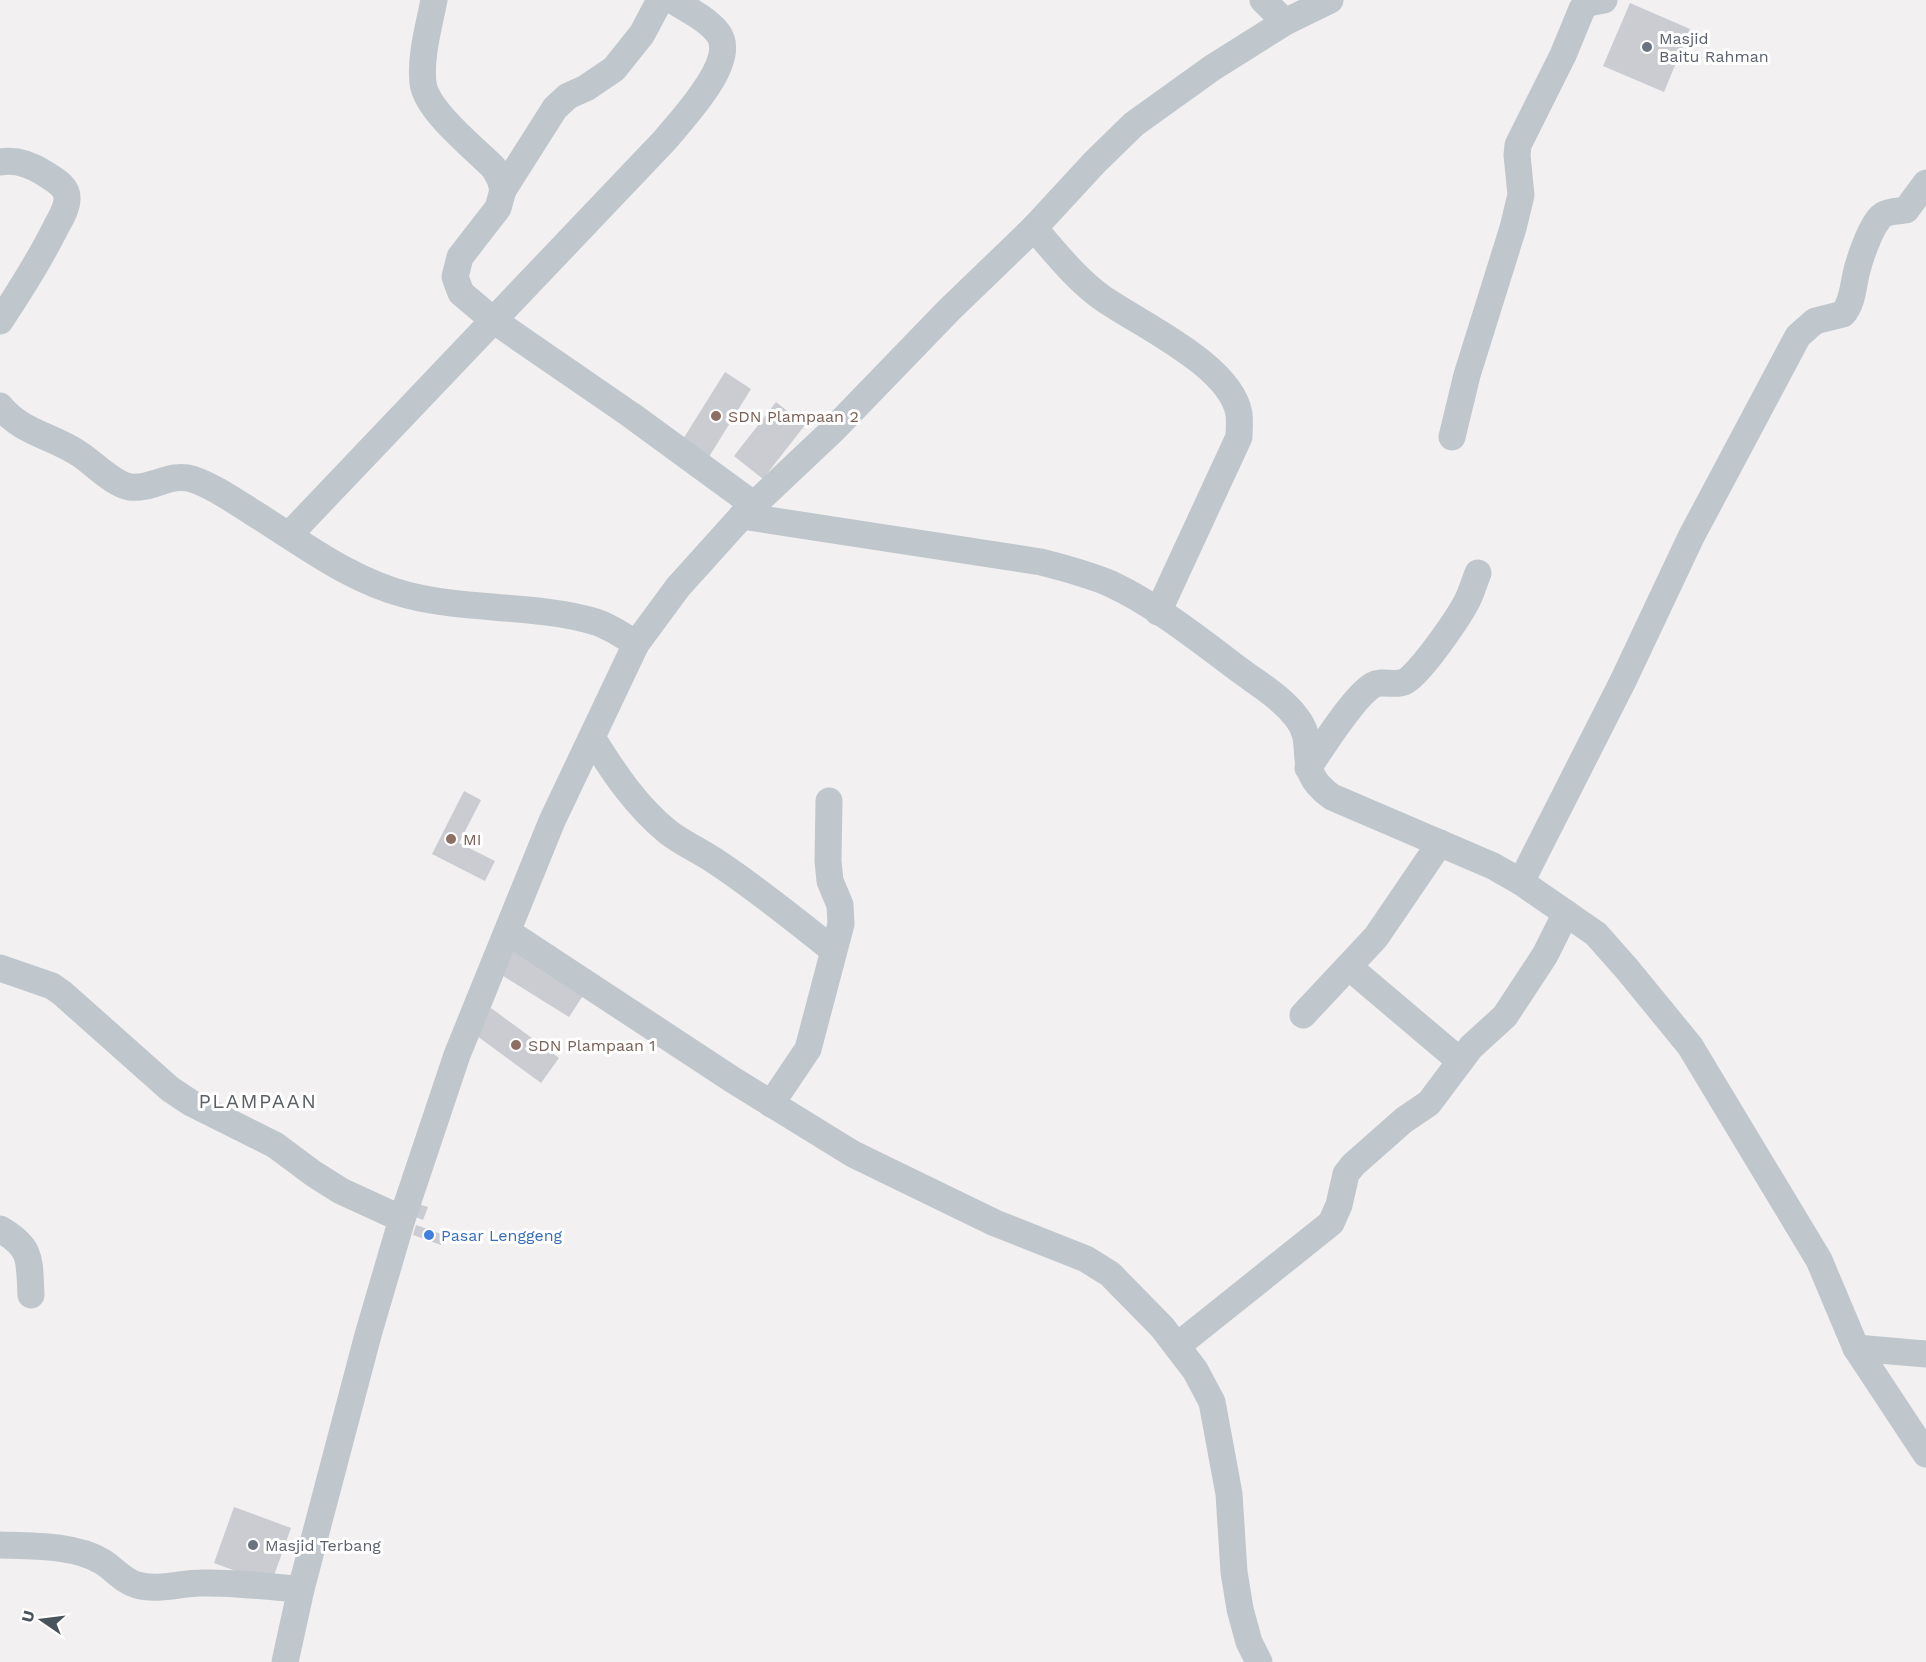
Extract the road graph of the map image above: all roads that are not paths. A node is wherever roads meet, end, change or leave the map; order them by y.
1 (434, 0) edge
2 (660, 0) edge
3 (672, 0) edge
4 (1263, 0) edge
5 (1330, 0) edge
6 (1604, 0) edge
7 (1285, 22) junction
8 (0, 162) edge
9 (1926, 183) edge
10 (503, 190) junction
11 (1034, 228) junction
12 (493, 320) junction
13 (0, 321) edge
14 (0, 406) edge
15 (1452, 436) dead end
16 (748, 510) junction
17 (289, 535) junction
18 (1478, 573) dead end
19 (1158, 612) junction
20 (636, 644) junction
21 (593, 739) junction
22 (1308, 768) junction
23 (830, 801) dead end
24 (1440, 843) junction
25 (1521, 882) junction
26 (1566, 913) junction
27 (508, 932) junction
28 (833, 950) junction
29 (1349, 967) junction
30 (0, 968) edge
31 (1303, 1016) dead end
32 (1460, 1061) junction
33 (771, 1104) junction
34 (402, 1219) junction
35 (0, 1229) edge
36 (31, 1295) dead end
37 (1177, 1346) junction
38 (1856, 1348) junction
39 (1926, 1354) edge
40 (1926, 1454) edge
41 (0, 1545) edge
42 (301, 1589) junction
43 (285, 1662) edge
44 (1259, 1662) edge

1 - 10 street
2 - 10 street
3 - 12 street
4 - 7 street
5 - 7 street
6 - 15 street
7 - 11 street
8 - 13 street
9 - 25 street
10 - 12 street
11 - 16 street
11 - 19 street
12 - 16 street
12 - 17 street
14 - 17 street
16 - 19 street
16 - 20 street
17 - 20 street
18 - 22 street
19 - 22 street
20 - 21 street
21 - 27 street
21 - 28 street
22 - 24 street
23 - 28 street
24 - 25 street
24 - 29 street
25 - 26 street
26 - 32 street
26 - 38 street
27 - 33 street
27 - 34 street
28 - 33 street
29 - 31 street
29 - 32 street
30 - 34 street
32 - 37 street
33 - 37 street
34 - 42 street
35 - 36 street
37 - 44 street
38 - 39 street
38 - 40 street
41 - 42 street
42 - 43 street

